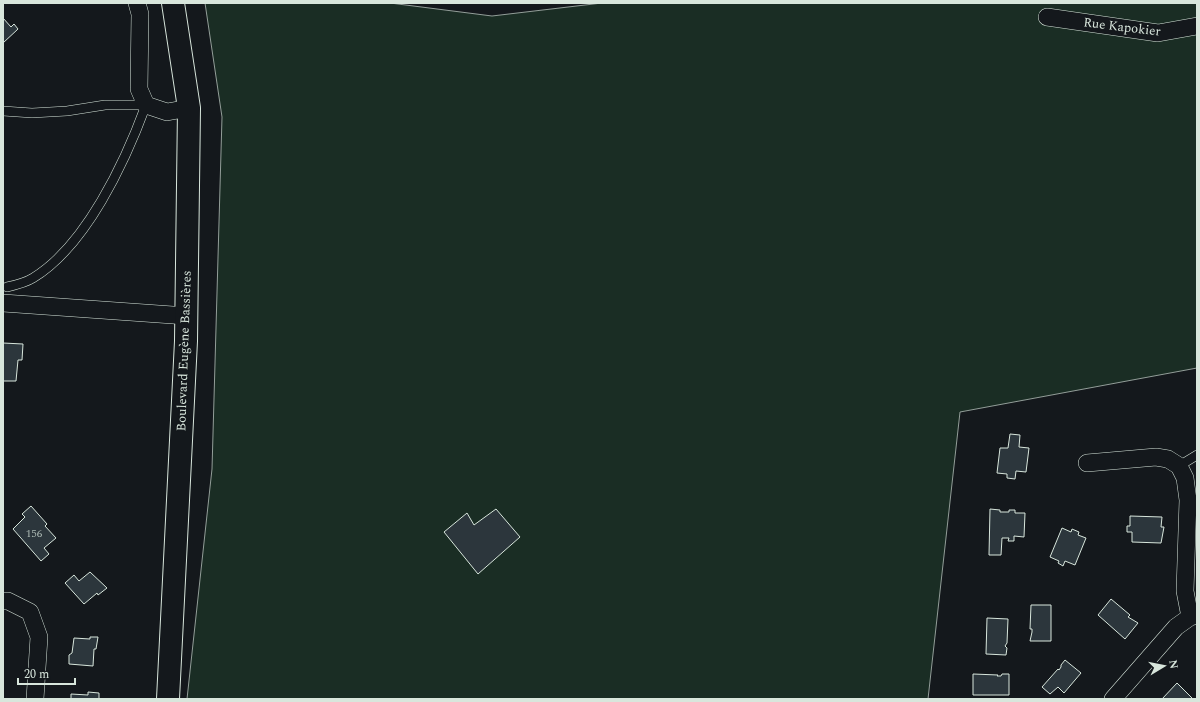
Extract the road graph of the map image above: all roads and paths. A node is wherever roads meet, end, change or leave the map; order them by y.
1 (137, 3) edge
2 (173, 3) edge
3 (1047, 17) dead end
4 (1197, 26) edge
5 (146, 105) junction
6 (189, 108) junction
7 (3, 112) edge
8 (5, 295) edge
9 (187, 316) junction
10 (1197, 455) edge
11 (1087, 463) dead end
12 (1179, 466) junction
13 (3, 601) edge
14 (1194, 616) edge
15 (35, 699) edge
16 (168, 699) edge
17 (1113, 699) edge

1 - 5 street
2 - 6 street, Boulevard Eugène Bassières
3 - 4 street, Rue Kapokier
5 - 6 street
5 - 7 lane
5 - 8 lane
6 - 9 street, Boulevard Eugène Bassières
8 - 9 street
9 - 16 street, Boulevard Eugène Bassières
10 - 12 lane
11 - 12 street
12 - 14 street
13 - 15 street
14 - 17 street

